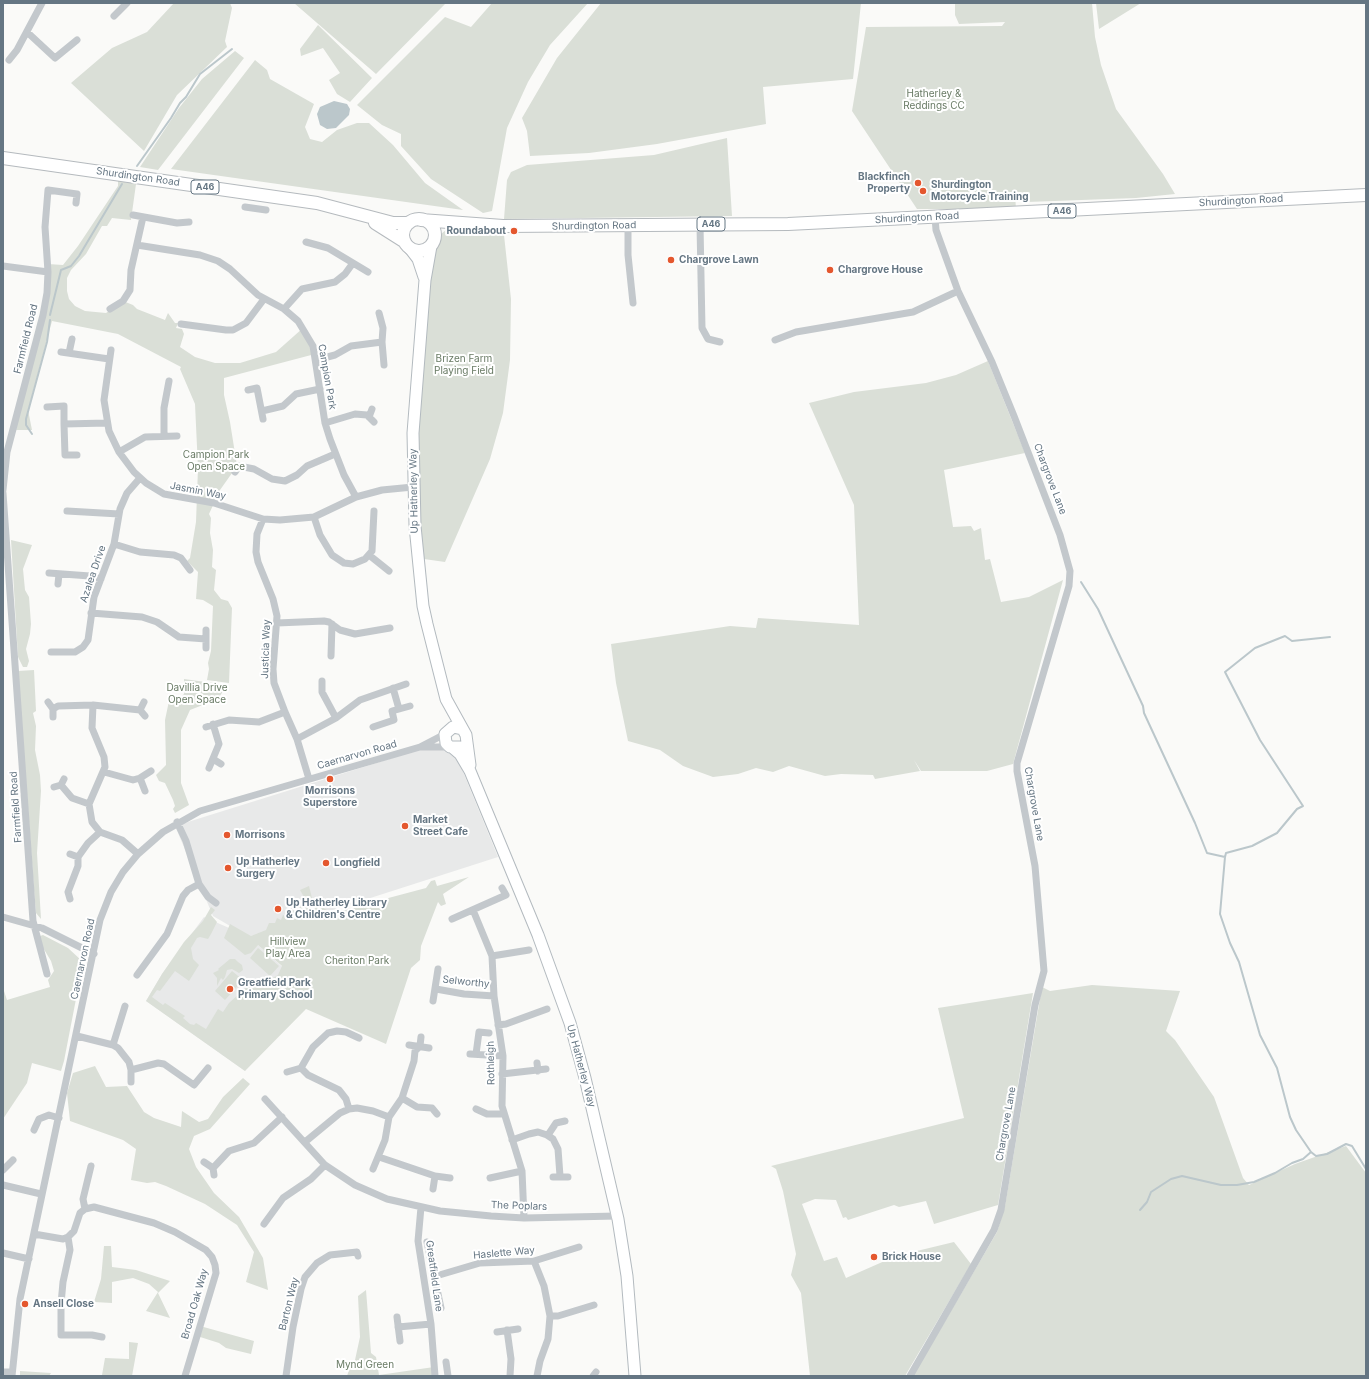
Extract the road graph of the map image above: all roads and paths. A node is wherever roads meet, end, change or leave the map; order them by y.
1 (42, 3) edge
2 (128, 3) edge
3 (114, 16) dead end
4 (27, 32) junction
5 (77, 40) dead end
6 (9, 60) dead end
7 (3, 158) edge
8 (258, 195) junction
9 (1366, 195) edge
10 (76, 203) dead end
11 (245, 207) dead end
12 (257, 208) junction
13 (343, 208) junction
14 (266, 210) dead end
15 (133, 215) dead end
16 (143, 217) junction
17 (935, 217) junction
18 (421, 220) junction
19 (189, 222) dead end
20 (409, 223) junction
21 (469, 224) junction
22 (628, 225) junction
23 (700, 225) junction
24 (306, 242) dead end
25 (433, 243) junction
26 (407, 244) junction
27 (138, 245) junction
28 (353, 263) junction
29 (3, 266) edge
30 (48, 272) junction
31 (368, 272) dead end
32 (425, 280) junction
33 (958, 291) junction
34 (264, 299) junction
35 (633, 303) dead end
36 (110, 309) dead end
37 (284, 309) junction
38 (379, 312) dead end
39 (181, 324) dead end
40 (72, 339) dead end
41 (775, 340) dead end
42 (382, 342) junction
43 (720, 342) dead end
44 (111, 350) dead end
45 (61, 352) dead end
46 (69, 353) junction
47 (109, 359) junction
48 (316, 360) junction
49 (384, 365) dead end
50 (169, 381) dead end
51 (320, 389) junction
52 (248, 390) dead end
53 (47, 406) dead end
54 (64, 406) junction
55 (73, 406) dead end
56 (372, 409) dead end
57 (262, 411) junction
58 (263, 419) dead end
59 (107, 423) junction
60 (325, 423) junction
61 (64, 424) junction
62 (164, 436) junction
63 (176, 436) dead end
64 (119, 452) junction
65 (335, 454) junction
66 (77, 455) dead end
67 (235, 472) dead end
68 (140, 478) junction
69 (413, 487) junction
70 (3, 490) edge
71 (3, 494) edge
72 (356, 497) junction
73 (67, 510) dead end
74 (76, 511) junction
75 (374, 511) dead end
76 (119, 514) junction
77 (314, 517) junction
78 (4, 518) edge
79 (263, 519) junction
80 (76, 520) dead end
81 (114, 544) junction
82 (369, 555) junction
83 (190, 570) dead end
84 (389, 570) dead end
85 (49, 573) dead end
86 (59, 574) junction
87 (101, 580) junction
88 (58, 584) dead end
89 (91, 613) junction
90 (277, 623) junction
91 (332, 624) junction
92 (390, 628) dead end
93 (206, 630) dead end
94 (206, 639) junction
95 (206, 648) dead end
96 (51, 652) dead end
97 (330, 656) dead end
98 (322, 681) dead end
99 (406, 684) dead end
100 (393, 688) junction
101 (446, 699) junction
102 (48, 702) dead end
103 (144, 702) dead end
104 (93, 705) junction
105 (410, 706) dead end
106 (53, 709) junction
107 (399, 709) junction
108 (284, 712) junction
109 (53, 718) dead end
110 (336, 718) junction
111 (213, 724) junction
112 (206, 727) dead end
113 (373, 727) dead end
114 (446, 732) junction
115 (464, 734) junction
116 (297, 739) junction
117 (420, 747) junction
118 (451, 747) junction
119 (213, 759) junction
120 (221, 764) dead end
121 (209, 768) dead end
122 (151, 771) dead end
123 (470, 771) junction
124 (104, 772) junction
125 (140, 778) junction
126 (309, 779) junction
127 (60, 784) dead end
128 (145, 791) dead end
129 (89, 804) junction
130 (177, 822) junction
131 (100, 832) junction
132 (70, 854) dead end
133 (138, 854) junction
134 (78, 857) junction
135 (199, 884) junction
136 (502, 888) dead end
137 (70, 898) dead end
138 (216, 903) dead end
139 (473, 910) junction
140 (3, 917) edge
141 (452, 919) dead end
142 (34, 925) junction
143 (529, 950) dead end
144 (94, 954) junction
145 (492, 956) junction
146 (438, 968) dead end
147 (47, 974) dead end
148 (137, 975) dead end
149 (436, 989) junction
150 (494, 996) junction
151 (433, 1001) dead end
152 (125, 1006) dead end
153 (547, 1009) dead end
154 (498, 1025) junction
155 (489, 1033) dead end
156 (77, 1036) junction
157 (421, 1037) dead end
158 (359, 1038) dead end
159 (113, 1045) junction
160 (418, 1048) junction
161 (429, 1048) dead end
162 (503, 1056) junction
163 (537, 1063) dead end
164 (208, 1068) dead end
165 (301, 1068) junction
166 (546, 1069) dead end
167 (131, 1070) junction
168 (538, 1071) junction
169 (287, 1072) dead end
170 (502, 1074) junction
171 (131, 1082) dead end
172 (265, 1098) dead end
173 (402, 1098) junction
174 (349, 1109) junction
175 (476, 1109) dead end
176 (437, 1114) dead end
177 (504, 1114) junction
178 (282, 1117) junction
179 (389, 1117) junction
180 (60, 1118) junction
181 (564, 1121) dead end
182 (34, 1130) dead end
183 (548, 1136) junction
184 (512, 1140) junction
185 (305, 1142) junction
186 (379, 1157) junction
187 (13, 1160) dead end
188 (204, 1162) dead end
189 (325, 1165) junction
190 (91, 1166) dead end
191 (373, 1169) dead end
192 (3, 1170) edge
193 (522, 1171) junction
194 (435, 1176) junction
195 (568, 1177) dead end
196 (450, 1178) dead end
197 (490, 1178) dead end
198 (3, 1185) edge
199 (433, 1189) dead end
200 (41, 1194) junction
201 (421, 1207) junction
202 (85, 1209) junction
203 (617, 1216) junction
204 (524, 1218) junction
205 (264, 1224) dead end
206 (34, 1234) junction
207 (68, 1237) junction
208 (427, 1242) dead end
209 (575, 1247) dead end
210 (3, 1253) edge
211 (358, 1256) dead end
212 (29, 1259) junction
213 (534, 1261) junction
214 (436, 1276) junction
215 (594, 1305) dead end
216 (441, 1308) dead end
217 (550, 1316) junction
218 (397, 1317) dead end
219 (431, 1324) junction
220 (398, 1327) junction
221 (518, 1329) dead end
222 (506, 1330) junction
223 (497, 1332) dead end
224 (102, 1337) dead end
225 (400, 1341) dead end
226 (446, 1362) dead end
227 (3, 1372) edge
228 (12, 1374) edge
229 (185, 1376) edge
230 (286, 1376) edge
231 (435, 1376) edge
232 (448, 1376) edge
233 (510, 1376) edge
234 (537, 1376) edge
235 (635, 1376) edge
236 (910, 1376) edge

1 - 4 street
2 - 3 street
4 - 5 street
4 - 6 street
7 - 8 main road, Shurdington Road / A46
8 - 12 street
8 - 13 main road, Shurdington Road / A46
9 - 17 main road, Shurdington Road / A46
10 - 30 street, Farmfield Road
11 - 12 street
12 - 14 street
13 - 20 main road, Shurdington Road / A46
13 - 26 main road, Shurdington Road / A46
15 - 16 street
16 - 19 street
16 - 27 street
17 - 23 main road, Shurdington Road / A46
17 - 33 street, Chargrove Lane
18 - 20 main road
18 - 21 main road, Shurdington Road / A46
18 - 25 main road
20 - 26 main road
21 - 22 main road, Shurdington Road / A46
21 - 25 main road, Shurdington Road / A46
22 - 23 main road, Shurdington Road / A46
22 - 35 street
23 - 43 street
24 - 28 street
25 - 26 main road
25 - 32 street, Up Hatherley Way
26 - 32 street, Up Hatherley Way
27 - 34 street, Campion Park
27 - 36 street
28 - 31 street
28 - 37 street
29 - 30 street
30 - 70 street, Farmfield Road
32 - 69 street, Up Hatherley Way
33 - 41 street
33 - 236 street, Chargrove Lane
34 - 37 street, Campion Park
34 - 39 street
37 - 48 street, Campion Park
38 - 42 street
40 - 46 street
42 - 48 street
42 - 49 street
44 - 47 street, Jasmin Way
45 - 46 street
46 - 47 street
47 - 59 street, Jasmin Way
48 - 51 street, Campion Park
50 - 62 street
51 - 57 street
51 - 60 street, Campion Park
52 - 57 street
53 - 54 street
54 - 55 street
54 - 61 street
56 - 60 street
57 - 58 street
59 - 61 street
59 - 64 street, Jasmin Way
60 - 65 street, Campion Park
61 - 66 street
62 - 63 street
62 - 64 street
64 - 68 street, Jasmin Way
65 - 67 street
65 - 72 street, Campion Park
68 - 76 street, Azalea Drive
68 - 79 street, Jasmin Way
69 - 72 street, Jasmin Way
69 - 101 street, Up Hatherley Way
71 - 78 street, Farmfield Road
72 - 77 street, Jasmin Way
73 - 74 street
74 - 76 street
74 - 80 street
75 - 82 street
76 - 81 street, Azalea Drive
77 - 79 street, Jasmin Way
77 - 82 street
78 - 142 street, Farmfield Road
79 - 90 street, Justicia Way
81 - 83 street
81 - 87 street, Azalea Drive
82 - 84 street
85 - 86 street
86 - 87 street
86 - 88 street
87 - 89 street, Azalea Drive
89 - 94 street
89 - 96 street, Azalea Drive
90 - 91 street
90 - 108 street, Justicia Way
91 - 92 street
91 - 97 street
93 - 94 street
94 - 95 street
98 - 110 street
99 - 100 street
100 - 107 street
100 - 110 street
101 - 114 street, Up Hatherley Way
101 - 115 street, Up Hatherley Way
102 - 106 street
103 - 104 street
104 - 106 street
104 - 124 street
105 - 107 street
106 - 109 street
107 - 113 street
108 - 111 street
108 - 116 street, Justicia Way
110 - 116 street
111 - 112 street
111 - 119 street
114 - 115 street
114 - 117 street, Caernarvon Road
114 - 118 street
115 - 118 street
115 - 123 street, Up Hatherley Way
116 - 126 street, Justicia Way
117 - 118 street, Caernarvon Road
117 - 126 street, Caernarvon Road
118 - 123 street, Up Hatherley Way
119 - 120 street
119 - 121 street
122 - 125 street
123 - 203 street, Up Hatherley Way
124 - 125 street
124 - 129 street
125 - 128 street
126 - 130 street, Caernarvon Road
127 - 129 street
129 - 131 street
130 - 133 street, Caernarvon Road
130 - 135 street
131 - 133 street
131 - 134 street
132 - 134 street
133 - 144 street, Caernarvon Road
134 - 137 street
135 - 138 street
135 - 148 street
136 - 139 street
139 - 141 street
139 - 145 street, Rothleigh
140 - 142 street
142 - 144 street
142 - 147 street, Farmfield Road
143 - 145 street
144 - 156 street, Caernarvon Road
145 - 150 street, Rothleigh
146 - 149 street, Selworthy
149 - 150 street, Selworthy
149 - 151 street, Selworthy
150 - 154 street, Rothleigh
152 - 159 street
153 - 154 street
154 - 162 street, Rothleigh
155 - 162 street
156 - 159 street
156 - 180 street, Caernarvon Road
157 - 160 street
158 - 165 street
159 - 167 street
160 - 161 street
160 - 173 street
162 - 170 street, Rothleigh
163 - 168 street
164 - 167 street
165 - 169 street
165 - 174 street
166 - 168 street
167 - 171 street
168 - 170 street
170 - 177 street, Rothleigh
172 - 178 street
173 - 176 street
173 - 179 street
174 - 179 street
174 - 185 street
175 - 177 street
177 - 184 street, Rothleigh
178 - 185 street
178 - 188 street
179 - 186 street
180 - 182 street
180 - 200 street, Caernarvon Road
181 - 183 street
183 - 184 street
183 - 195 street
184 - 193 street, Rothleigh
185 - 189 street
186 - 191 street
186 - 194 street
187 - 192 street
189 - 201 street
189 - 205 street
190 - 202 street
193 - 197 street
193 - 204 street, Rothleigh
194 - 196 street
194 - 199 street
198 - 200 street
200 - 206 street, Caernarvon Road
201 - 204 street, The Poplars
201 - 219 street, Greatfield Lane
202 - 207 street
202 - 229 street, Broad Oak Way
203 - 204 street, The Poplars
203 - 235 street, Up Hatherley Way
206 - 207 street
206 - 212 street, Caernarvon Road
207 - 224 street
208 - 214 street
209 - 213 street, Haslette Way
210 - 212 street
211 - 230 street, Barton Way
212 - 228 street, Caernarvon Road
213 - 214 street, Haslette Way
213 - 217 street
214 - 216 street
215 - 217 street
217 - 234 street
218 - 220 street
219 - 220 street
219 - 231 street, Greatfield Lane
220 - 225 street
221 - 222 street
222 - 223 street
222 - 233 street
226 - 232 street
227 - 228 street

